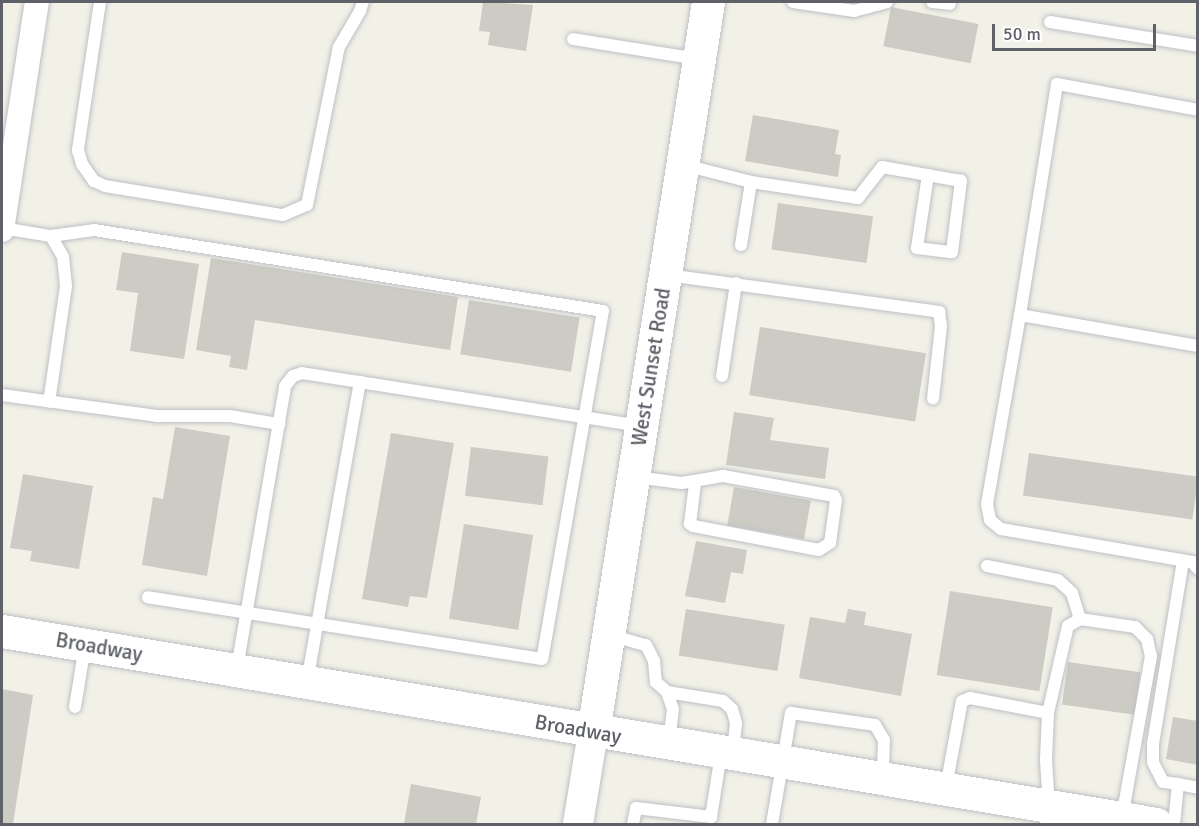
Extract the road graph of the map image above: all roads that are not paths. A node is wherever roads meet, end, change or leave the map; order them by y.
1 (37, 2) edge
2 (100, 2) edge
3 (363, 2) edge
4 (708, 2) edge
5 (793, 2) edge
6 (887, 2) edge
7 (932, 2) edge
8 (950, 4) dead end
9 (1050, 22) dead end
10 (573, 39) dead end
11 (1197, 46) edge
12 (699, 60) junction
13 (1197, 110) edge
14 (683, 165) junction
15 (928, 175) junction
16 (751, 182) junction
17 (2, 229) edge
18 (51, 236) junction
19 (741, 245) dead end
20 (666, 275) junction
21 (736, 283) junction
22 (1020, 315) junction
23 (1197, 346) edge
24 (722, 376) dead end
25 (360, 382) junction
26 (2, 395) edge
27 (933, 399) dead end
28 (49, 402) junction
29 (585, 417) junction
30 (279, 424) junction
31 (642, 427) junction
32 (634, 477) junction
33 (694, 483) junction
34 (1183, 560) junction
35 (987, 566) dead end
36 (1197, 568) edge
37 (147, 597) dead end
38 (246, 613) junction
39 (1080, 619) junction
40 (317, 625) junction
41 (2, 631) edge
42 (609, 635) junction
43 (85, 645) junction
44 (236, 671) junction
45 (307, 683) junction
46 (667, 692) junction
47 (75, 707) dead end
48 (1048, 713) junction
49 (593, 732) junction
50 (669, 744) junction
51 (727, 754) junction
52 (782, 763) junction
53 (883, 780) junction
54 (1178, 784) junction
55 (1197, 788) edge
56 (946, 790) junction
57 (1048, 816) edge
58 (1122, 819) junction
59 (578, 825) edge
60 (633, 825) edge
61 (772, 825) edge
62 (1156, 825) edge
63 (1174, 825) edge

1 - 17 street
2 - 3 lane
4 - 12 main road, West Sunset Road
5 - 6 lane
7 - 8 lane
9 - 11 lane
10 - 12 lane
12 - 14 main road, West Sunset Road
13 - 22 lane
14 - 16 lane
14 - 20 main road, West Sunset Road
15 - 15 lane
15 - 16 lane
16 - 19 lane
17 - 18 lane
18 - 28 lane
18 - 29 lane
20 - 21 lane
20 - 31 main road, West Sunset Road
21 - 24 lane
21 - 27 lane
22 - 23 lane
22 - 34 lane
25 - 29 lane
25 - 30 lane
25 - 40 lane
26 - 28 lane
28 - 30 lane
29 - 31 lane
29 - 40 lane
30 - 38 lane
31 - 32 main road, West Sunset Road
32 - 33 lane
32 - 42 main road, West Sunset Road
33 - 33 lane
34 - 36 lane
34 - 54 lane
35 - 39 lane
37 - 38 lane
38 - 40 lane
38 - 44 lane
39 - 48 lane
39 - 58 lane
40 - 45 lane
41 - 43 main road, Broadway
42 - 46 lane
42 - 49 main road, West Sunset Road
43 - 44 main road, Broadway
43 - 47 lane
44 - 45 main road, Broadway
45 - 49 main road, Broadway
46 - 50 lane
46 - 51 lane
48 - 56 lane
48 - 57 lane
49 - 50 main road, Broadway
49 - 59 street
50 - 51 main road, Broadway
51 - 52 main road, Broadway
51 - 60 lane
52 - 53 main road, Broadway
52 - 53 lane
52 - 61 lane
53 - 56 main road, Broadway
54 - 55 lane
54 - 63 lane
56 - 57 main road, Broadway
57 - 58 main road, Broadway
58 - 62 main road, Broadway

